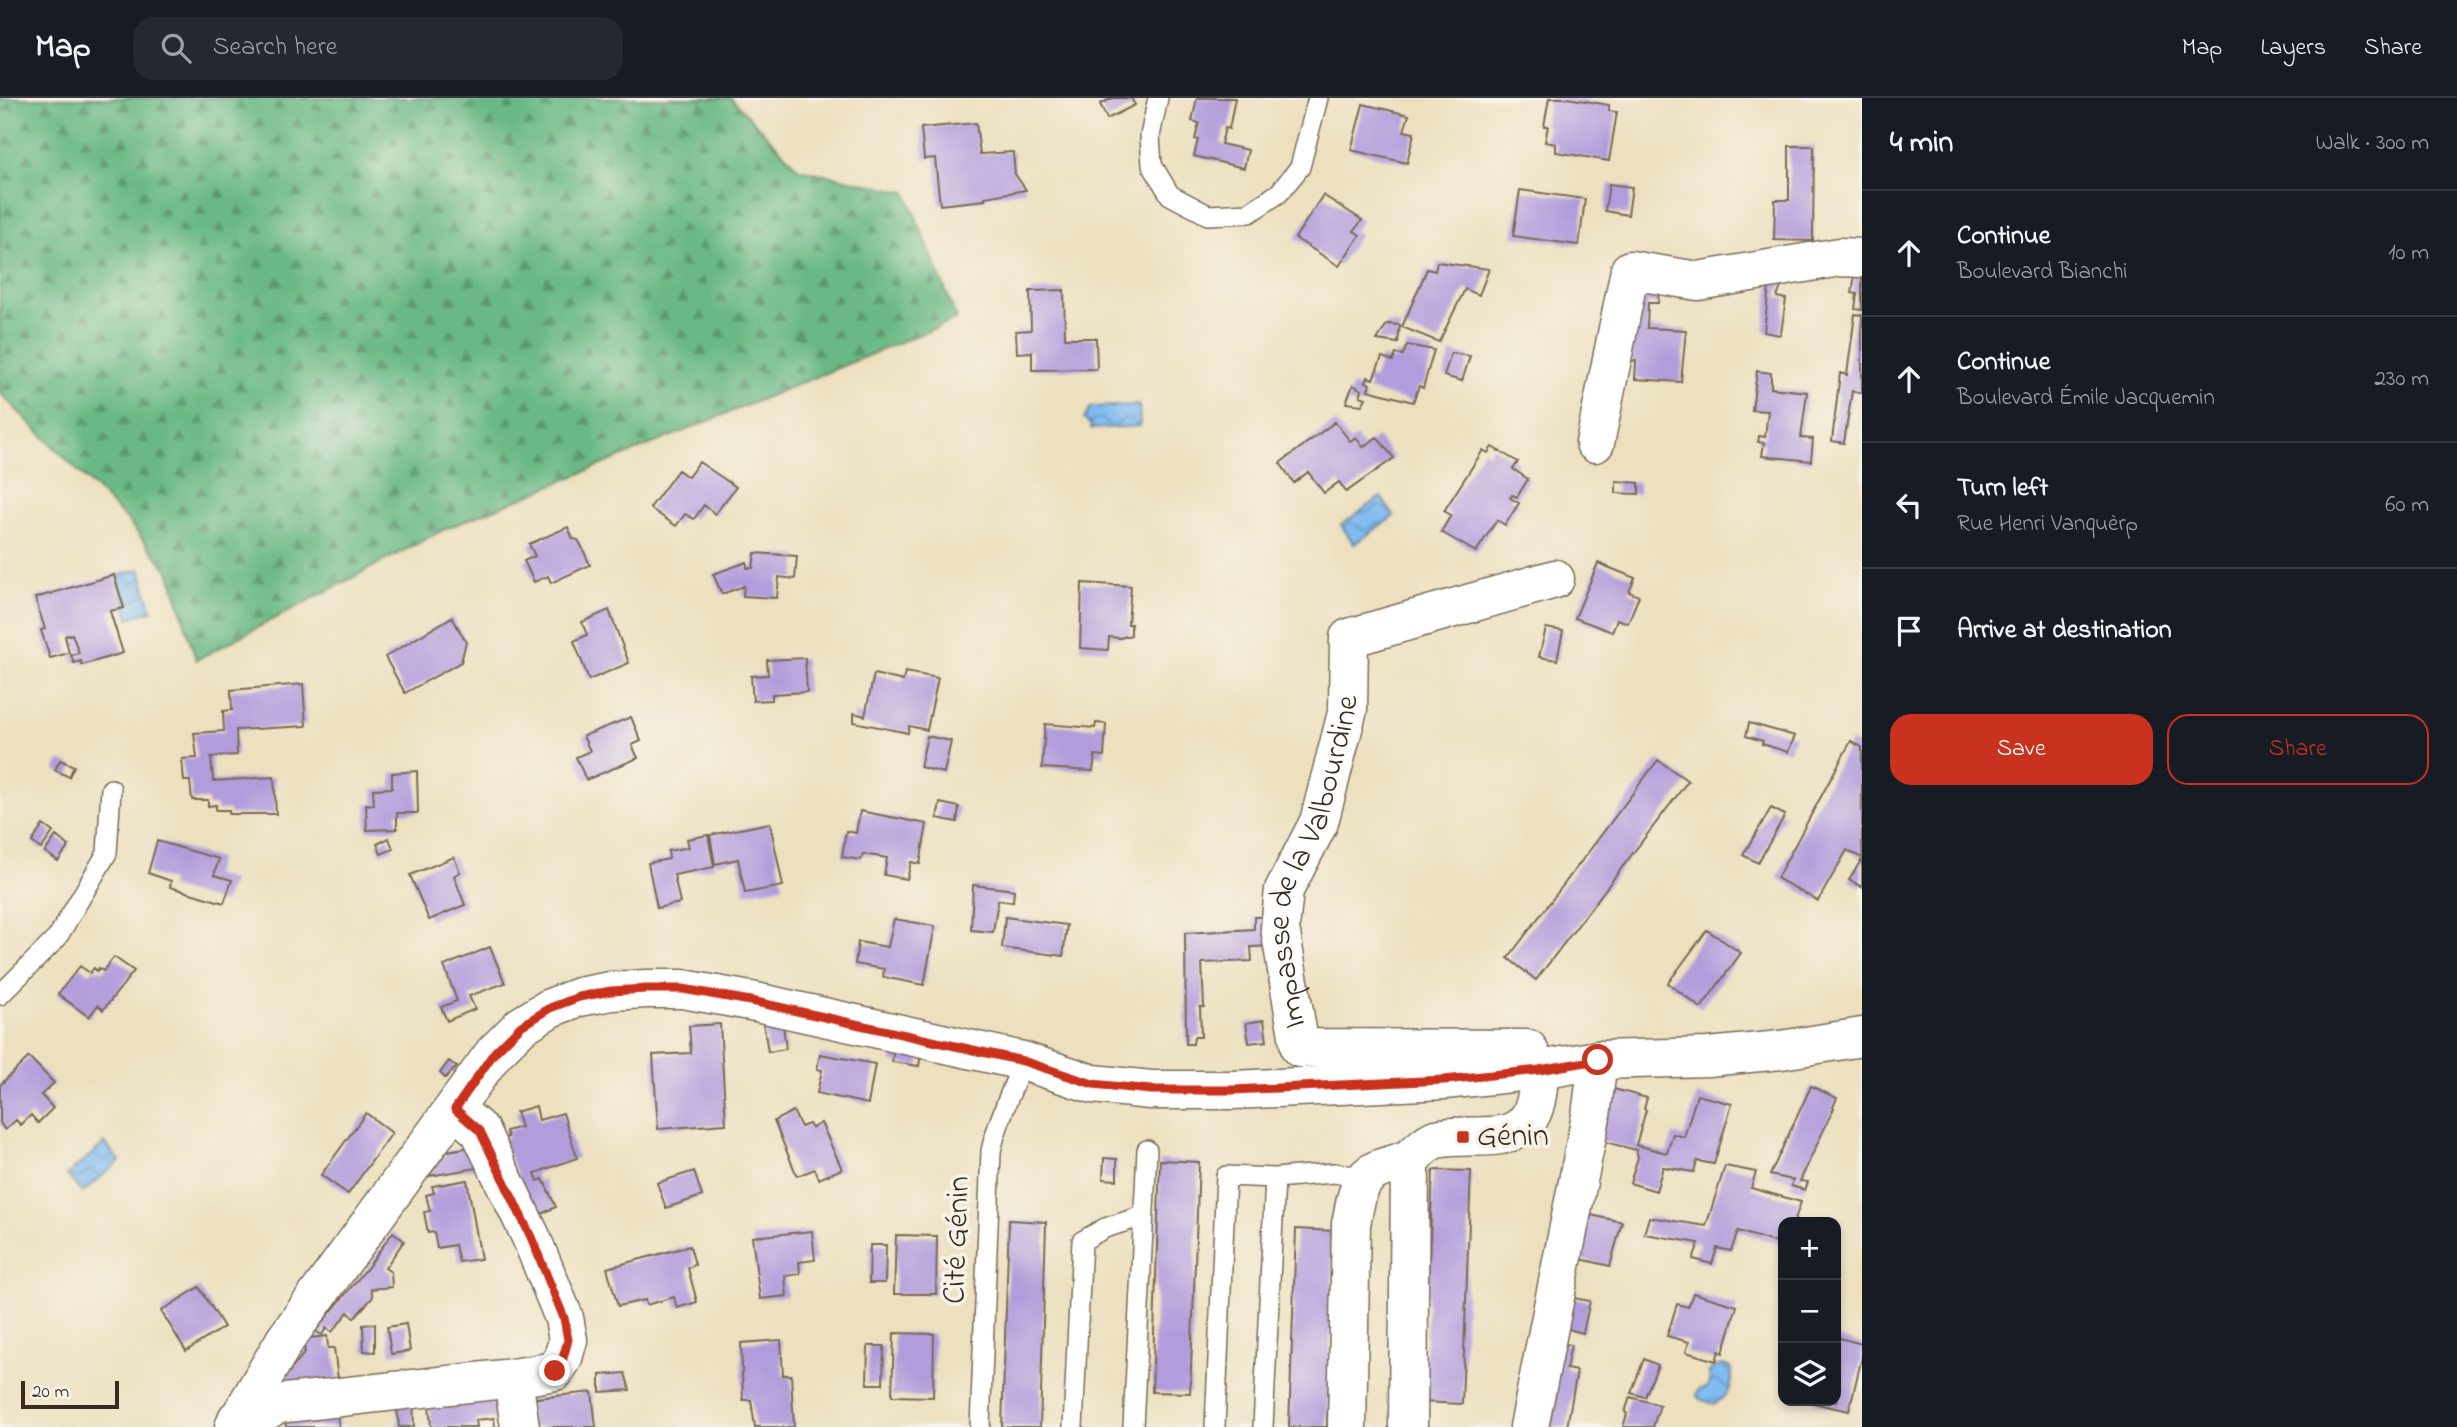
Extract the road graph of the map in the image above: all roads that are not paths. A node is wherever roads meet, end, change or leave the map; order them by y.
1 (1158, 98) edge
2 (1318, 98) edge
3 (1862, 258) edge
4 (1595, 443) dead end
5 (1555, 579) dead end
6 (111, 789) dead end
7 (0, 995) edge
8 (1862, 1037) edge
9 (1598, 1060) junction
10 (1023, 1061) junction
11 (1539, 1070) junction
12 (455, 1109) junction
13 (1147, 1150) dead end
14 (1410, 1158) junction
15 (1275, 1178) junction
16 (1366, 1178) junction
17 (1143, 1216) junction
18 (513, 1378) junction
19 (235, 1423) edge
20 (520, 1427) edge
21 (979, 1427) edge
22 (1073, 1427) edge
23 (1133, 1427) edge
24 (1215, 1427) edge
25 (1264, 1427) edge
26 (1347, 1427) edge
27 (1408, 1427) edge
28 (1529, 1427) edge

1 - 2 lane
3 - 4 street
5 - 11 street, Impasse de la Valbourdine
6 - 7 lane
8 - 9 street
9 - 11 street
9 - 28 street
10 - 11 street
10 - 12 street
10 - 21 lane, Cité Génin
11 - 14 street
12 - 18 street
12 - 19 street
13 - 17 lane
14 - 16 street
14 - 27 street
15 - 16 lane
15 - 24 lane
15 - 25 lane
16 - 26 street
17 - 22 lane
17 - 23 lane
18 - 19 street
18 - 20 street

